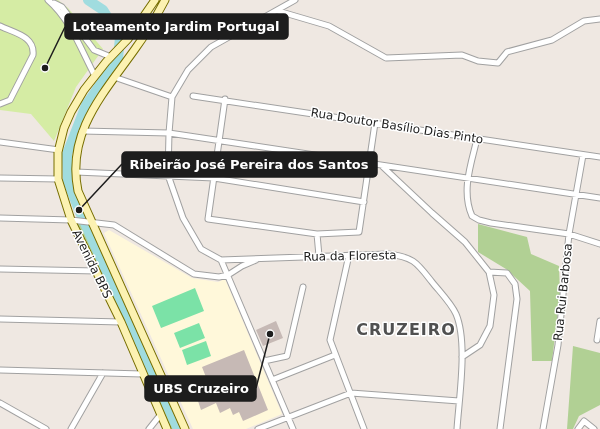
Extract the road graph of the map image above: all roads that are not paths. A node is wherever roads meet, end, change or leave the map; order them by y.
1 (49, 0) edge
2 (155, 0) edge
3 (165, 0) edge
4 (295, 0) edge
5 (278, 11) junction
6 (600, 19) edge
7 (0, 26) edge
8 (94, 50) junction
9 (112, 55) junction
10 (86, 59) junction
11 (94, 76) junction
12 (114, 77) junction
13 (193, 96) dead end
14 (172, 97) junction
15 (225, 99) junction
16 (0, 104) edge
17 (375, 123) junction
18 (82, 131) junction
19 (169, 133) junction
20 (477, 139) junction
21 (219, 140) junction
22 (0, 142) edge
23 (56, 150) junction
24 (583, 155) junction
25 (600, 157) edge
26 (369, 163) junction
27 (382, 165) junction
28 (76, 172) junction
29 (168, 175) junction
30 (0, 178) edge
31 (214, 178) junction
32 (468, 178) junction
33 (58, 179) junction
34 (576, 194) junction
35 (600, 198) edge
36 (364, 202) junction
37 (0, 218) edge
38 (72, 220) junction
39 (93, 223) junction
40 (317, 234) junction
41 (569, 234) junction
42 (600, 244) edge
43 (349, 255) junction
44 (319, 256) junction
45 (261, 258) junction
46 (221, 260) junction
47 (0, 269) edge
48 (97, 271) junction
49 (489, 272) junction
50 (228, 275) junction
51 (303, 287) dead end
52 (0, 319) edge
53 (600, 321) edge
54 (121, 322) junction
55 (597, 340) dead end
56 (335, 355) junction
57 (462, 357) junction
58 (264, 361) junction
59 (0, 370) edge
60 (103, 373) junction
61 (142, 374) junction
62 (272, 380) junction
63 (351, 393) junction
64 (459, 401) junction
65 (0, 403) edge
66 (161, 414) junction
67 (288, 417) junction
68 (46, 429) edge
69 (71, 429) edge
70 (148, 429) edge
71 (167, 429) edge
72 (185, 429) edge
73 (258, 429) edge
74 (292, 429) edge
75 (364, 429) edge
76 (457, 429) edge
77 (500, 429) edge
78 (543, 429) edge
79 (578, 429) edge
80 (594, 429) edge

1 - 8 street
1 - 10 street
2 - 9 main road, Avenida BPS
3 - 12 main road, Avenida BPS
4 - 5 street
5 - 6 street
5 - 14 street
7 - 16 street
8 - 9 street
8 - 10 street
9 - 11 main road, Avenida BPS
10 - 11 street
11 - 23 main road, Avenida BPS
12 - 14 street
12 - 18 main road, Avenida BPS
13 - 15 street, Rua Doutor Basílio Dias Pinto
14 - 19 street
15 - 17 street, Rua Doutor Basílio Dias Pinto
15 - 21 street
17 - 20 street, Rua Doutor Basílio Dias Pinto
17 - 26 street
18 - 19 street
18 - 28 main road, Avenida BPS
19 - 21 street
19 - 29 street
20 - 24 street, Rua Doutor Basílio Dias Pinto
20 - 32 street
21 - 26 street
21 - 31 street
22 - 23 street
23 - 33 main road, Avenida BPS
24 - 25 street, Rua Doutor Basílio Dias Pinto
24 - 34 street, Rua Rui Barbosa
26 - 27 street
26 - 36 street
27 - 32 street
27 - 49 street
28 - 29 street
28 - 39 main road, Avenida BPS
29 - 31 street
29 - 46 street
30 - 33 street
31 - 36 street
31 - 40 street
32 - 34 street
32 - 41 street
33 - 38 main road, Avenida BPS
34 - 35 street
34 - 41 street, Rua Rui Barbosa
36 - 40 street
37 - 38 street
38 - 39 street
38 - 48 main road, Avenida BPS
39 - 50 street
39 - 72 main road, Avenida BPS
40 - 44 street
41 - 42 street
41 - 78 street, Rua Rui Barbosa
43 - 44 street, Rua da Floresta
43 - 56 street
43 - 57 street, Rua da Floresta
44 - 45 street, Rua da Floresta
45 - 46 street, Rua da Floresta
45 - 50 street
46 - 50 street
47 - 48 street
48 - 54 main road, Avenida BPS
49 - 57 street
49 - 77 street
50 - 58 street
51 - 58 street
52 - 54 street
53 - 55 street
54 - 61 main road, Avenida BPS
56 - 62 street
56 - 63 street
57 - 64 street, Rua da Floresta
58 - 62 street
59 - 60 street
60 - 61 street
60 - 69 street
61 - 66 main road, Avenida BPS
62 - 67 street
63 - 64 street
63 - 67 street
63 - 75 street
64 - 76 street, Rua da Floresta
65 - 68 street
66 - 70 street
66 - 71 main road, Avenida BPS
67 - 73 street
67 - 74 street
79 - 80 street

